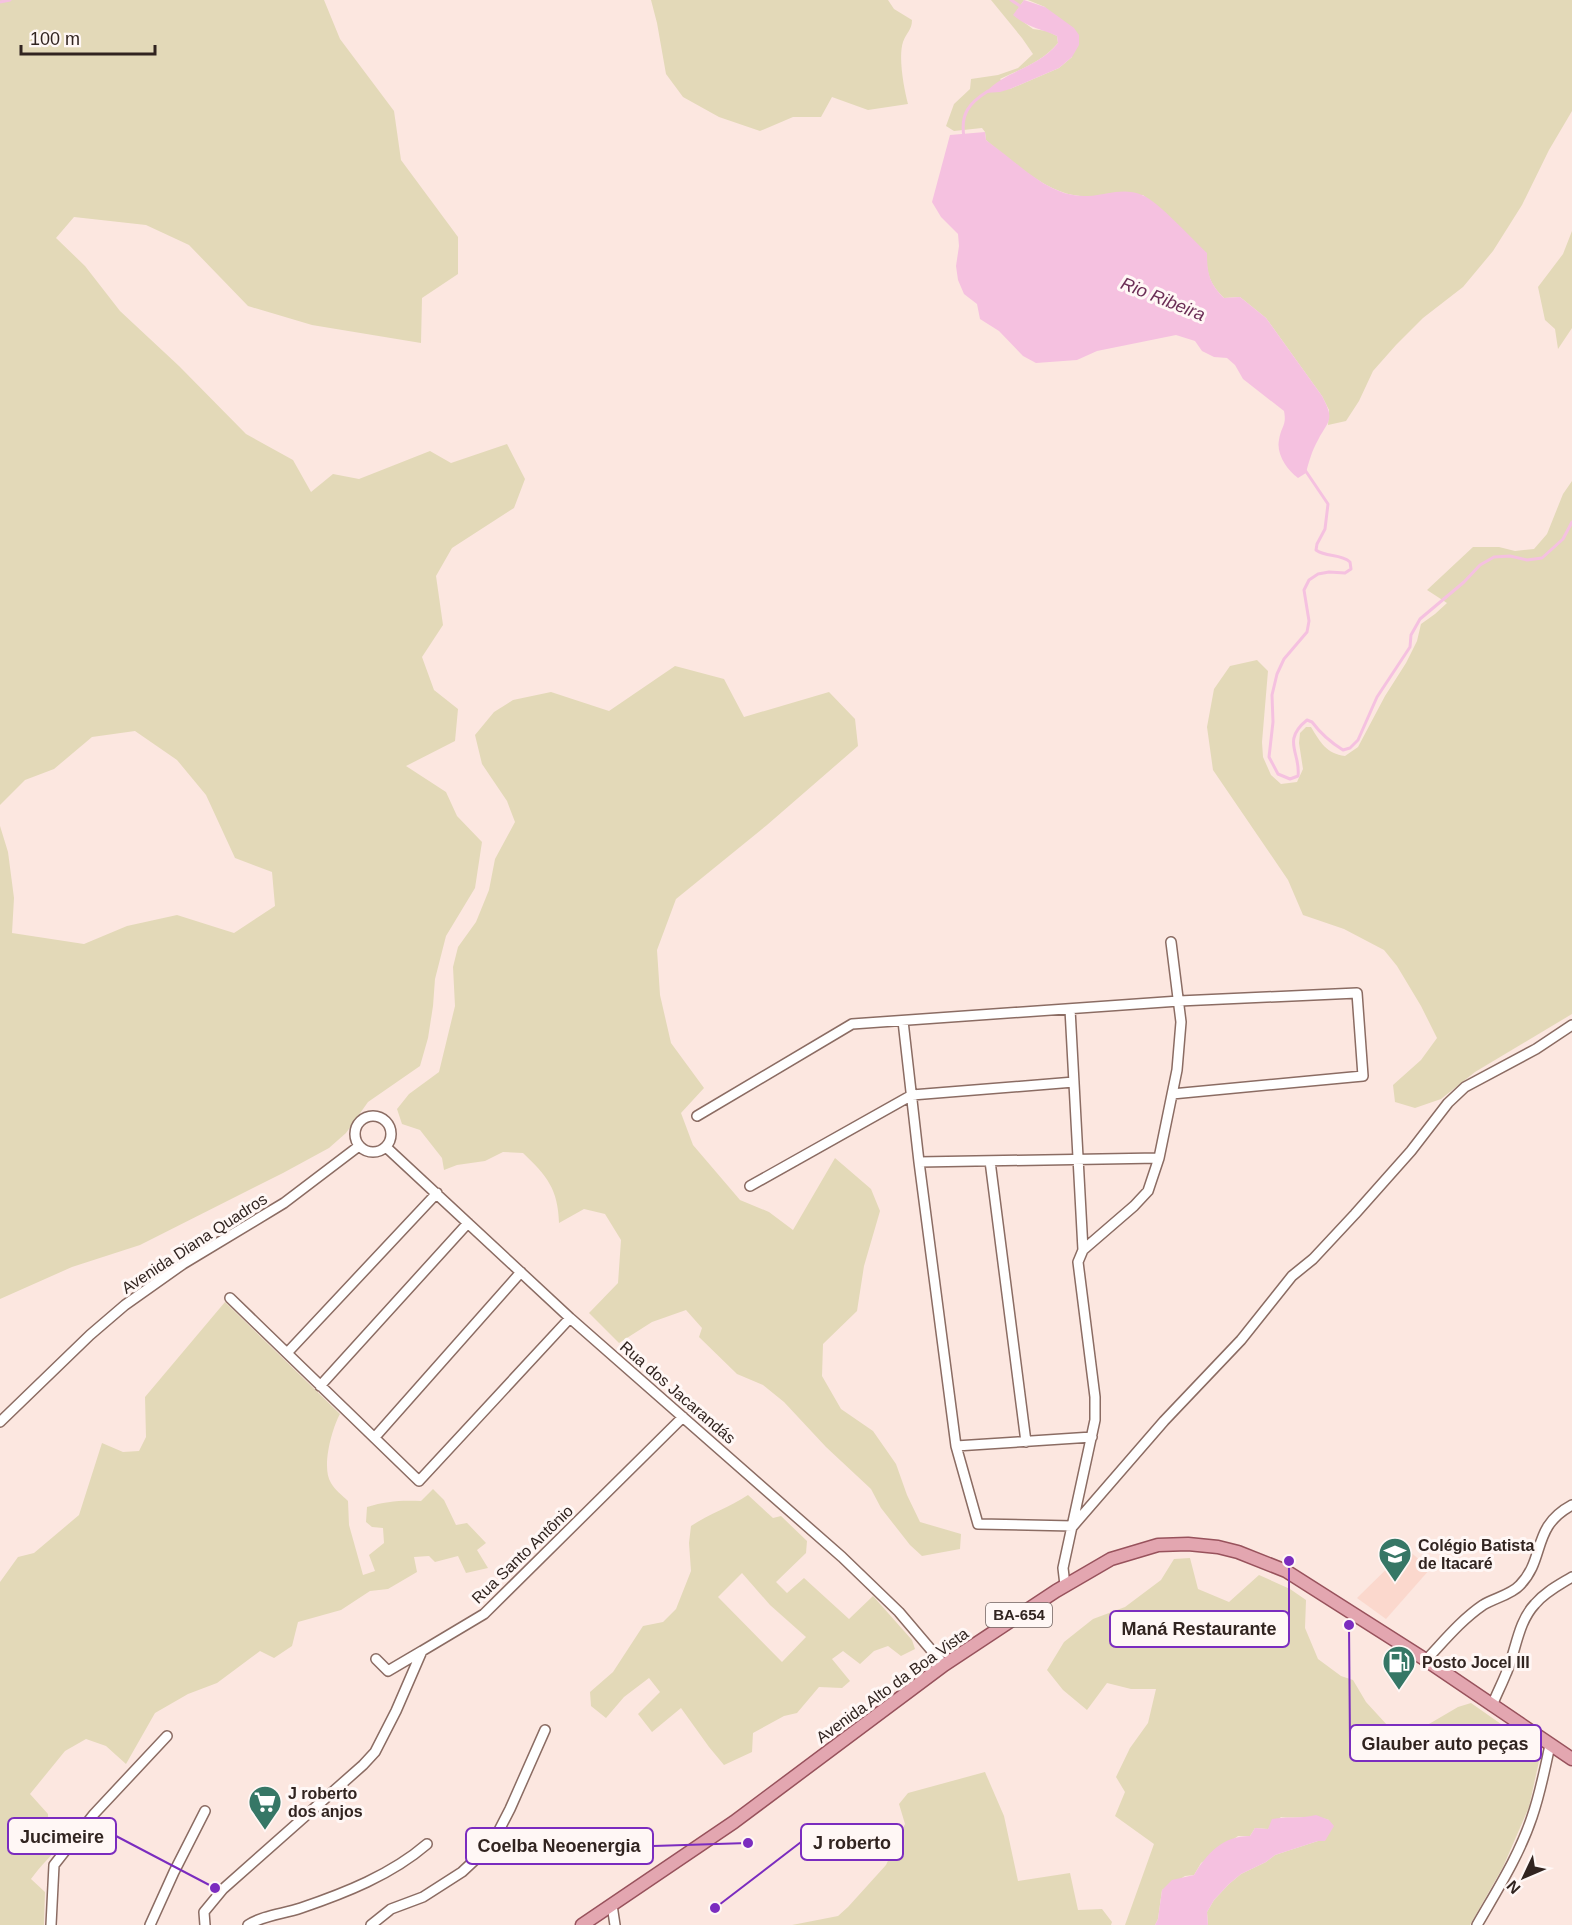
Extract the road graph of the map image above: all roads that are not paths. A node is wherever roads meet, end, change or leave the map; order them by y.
1 (1171, 942) dead end
2 (1179, 1001) junction
3 (1070, 1009) junction
4 (903, 1021) junction
5 (1572, 1024) edge
6 (1074, 1082) junction
7 (1172, 1094) junction
8 (912, 1095) junction
9 (697, 1116) dead end
10 (359, 1146) junction
11 (386, 1147) junction
12 (1159, 1158) junction
13 (1078, 1159) junction
14 (990, 1161) junction
15 (919, 1162) junction
16 (750, 1186) dead end
17 (437, 1193) junction
18 (468, 1223) junction
19 (1083, 1250) junction
20 (520, 1272) junction
21 (230, 1298) dead end
22 (570, 1318) junction
23 (287, 1353) junction
24 (320, 1386) junction
25 (683, 1416) junction
26 (0, 1422) edge
27 (375, 1437) junction
28 (1092, 1437) junction
29 (1026, 1442) junction
30 (956, 1446) junction
31 (1572, 1505) edge
32 (1073, 1526) junction
33 (1572, 1577) edge
34 (1065, 1585) junction
35 (422, 1651) junction
36 (376, 1659) dead end
37 (1426, 1660) junction
38 (944, 1665) junction
39 (1492, 1706) junction
40 (545, 1730) dead end
41 (167, 1736) dead end
42 (1550, 1745) junction
43 (1572, 1760) edge
44 (205, 1810) dead end
45 (427, 1844) dead end
46 (612, 1905) junction
47 (51, 1925) edge
48 (150, 1925) edge
49 (205, 1925) edge
50 (248, 1925) edge
51 (371, 1925) edge
52 (582, 1925) edge
53 (615, 1925) edge
54 (1477, 1925) edge

1 - 2 street
2 - 3 street
2 - 7 street
2 - 7 street
3 - 4 street
3 - 6 street
4 - 8 street
4 - 9 street
5 - 32 street
6 - 8 street
6 - 13 street
7 - 12 street
8 - 15 street
8 - 16 street
10 - 11 street
10 - 11 street
10 - 26 street, Avenida Diana Quadros
11 - 17 street, Rua dos Jacarandás
12 - 13 street
12 - 19 street
13 - 14 street
13 - 19 street
14 - 15 street
14 - 29 street
15 - 30 street
17 - 18 street, Rua dos Jacarandás
17 - 23 street
18 - 20 street, Rua dos Jacarandás
18 - 24 street
19 - 28 street
20 - 22 street, Rua dos Jacarandás
20 - 27 street
21 - 23 street
22 - 25 street, Rua dos Jacarandás
22 - 27 street
23 - 24 street
24 - 27 street
25 - 35 street, Rua Santo Antônio
25 - 38 street, Rua dos Jacarandás
28 - 29 street
28 - 32 street
29 - 30 street
30 - 32 street
31 - 37 street
32 - 34 street
33 - 39 street
34 - 37 main road, Avenida Alto da Boa Vista / BA-654
34 - 38 main road, Avenida Alto da Boa Vista / BA-654
35 - 36 street, Rua Santo Antônio
35 - 49 street
37 - 39 main road, Avenida Alto da Boa Vista / BA-654
38 - 46 main road, Avenida Alto da Boa Vista / BA-654
39 - 42 main road, BA-654
40 - 51 street
41 - 47 street
42 - 43 main road, BA-654
42 - 54 street
44 - 48 street
45 - 50 street
46 - 52 main road, Avenida Alto da Boa Vista / BA-654
46 - 53 street

